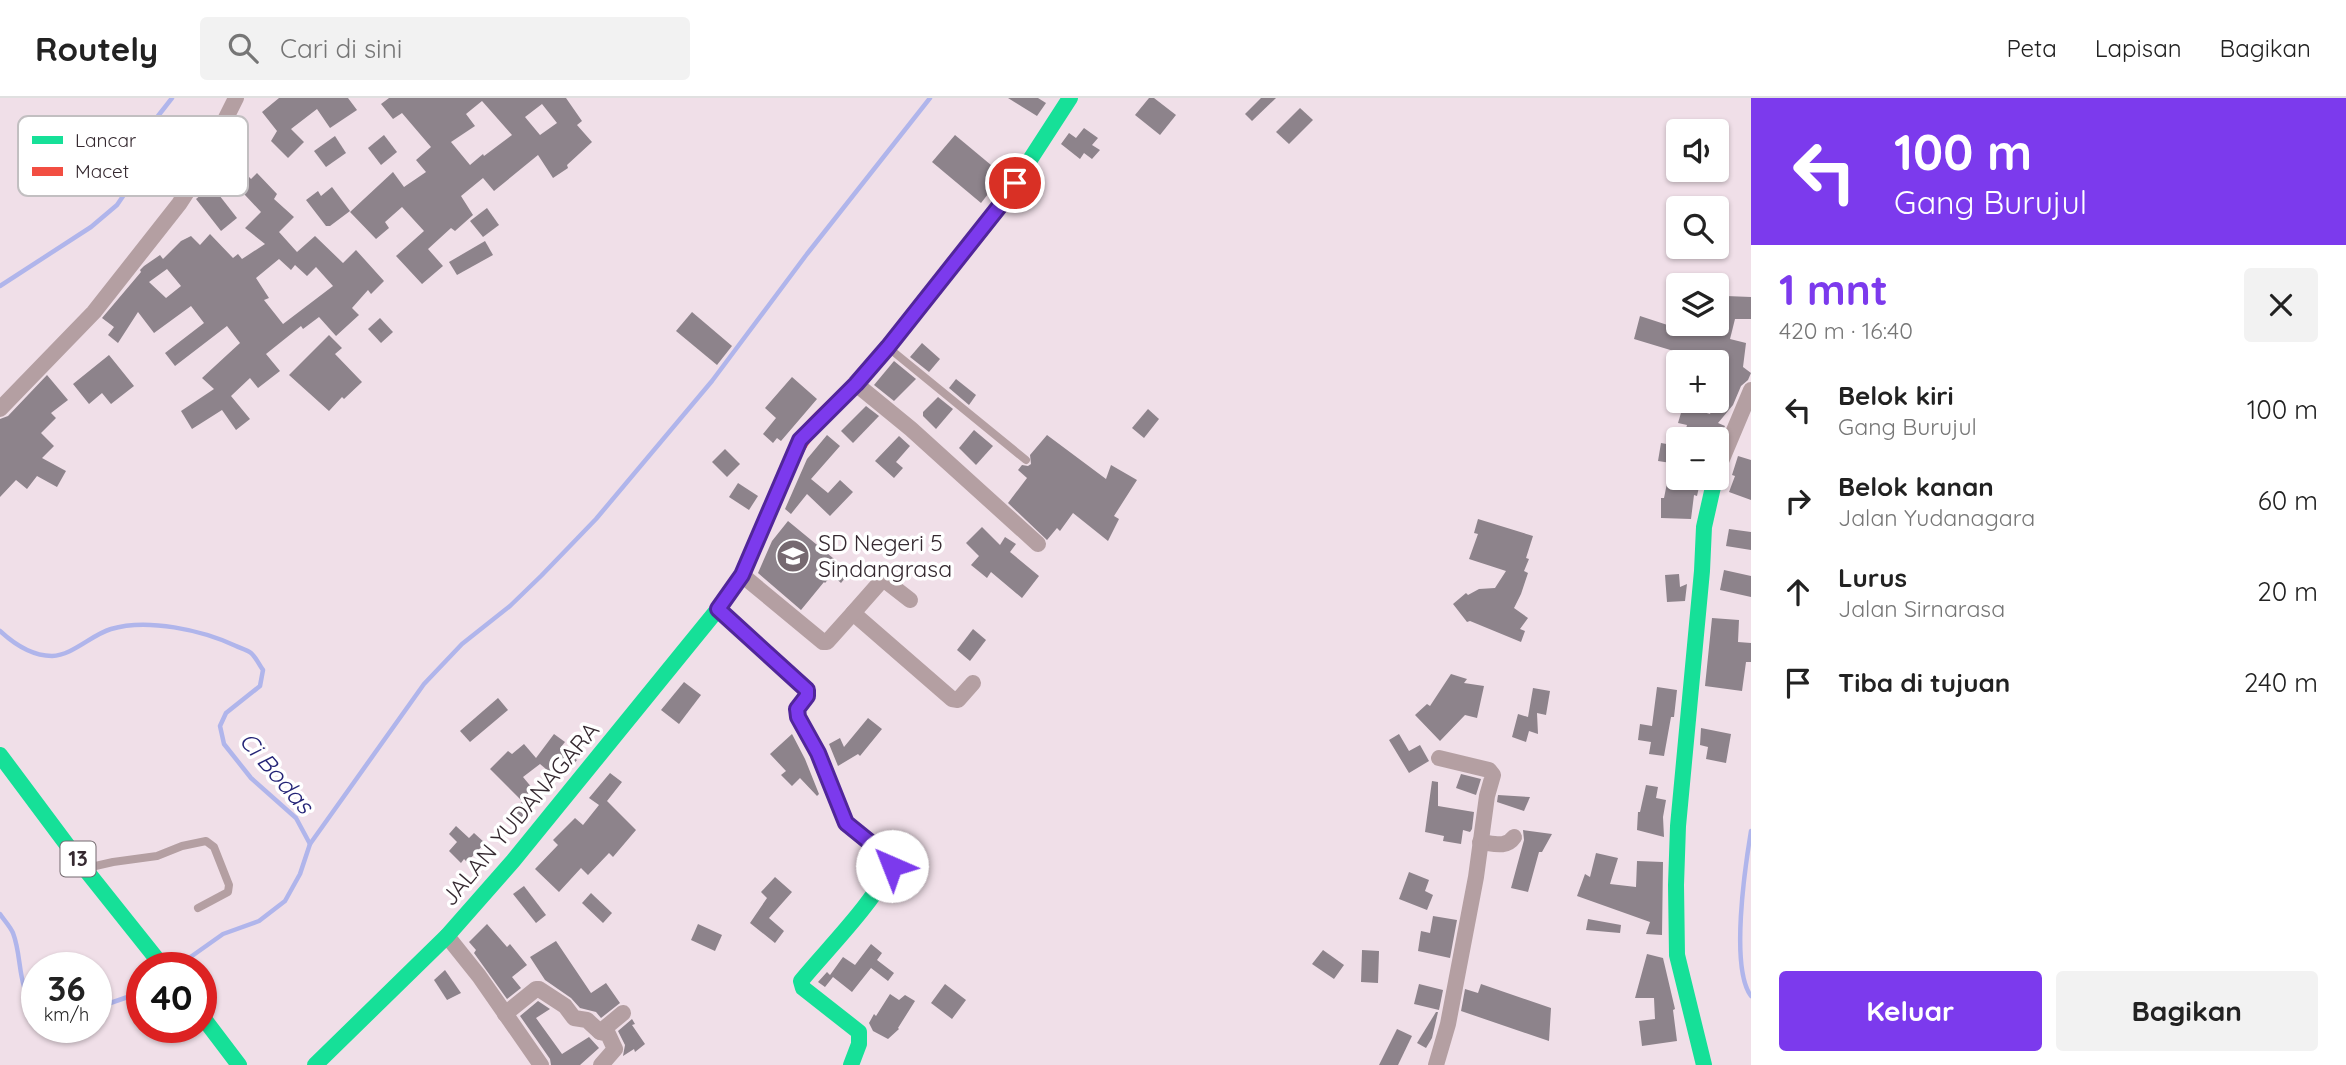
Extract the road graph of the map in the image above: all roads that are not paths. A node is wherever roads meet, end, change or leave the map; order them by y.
1 (236, 98) edge
2 (1070, 98) edge
3 (227, 116) edge
4 (185, 196) edge
5 (888, 347) junction
6 (856, 384) junction
7 (1751, 390) edge
8 (0, 409) edge
9 (1729, 442) edge
10 (1026, 460) dead end
11 (1712, 490) edge
12 (1038, 544) dead end
13 (742, 575) junction
14 (909, 600) dead end
15 (718, 609) junction
16 (853, 613) junction
17 (973, 683) dead end
18 (0, 755) edge
19 (1439, 758) dead end
20 (1514, 837) dead end
21 (1480, 842) junction
22 (85, 869) junction
23 (198, 908) dead end
24 (447, 936) junction
25 (151, 952) edge
26 (624, 1013) dead end
27 (505, 1014) junction
28 (600, 1032) junction
29 (217, 1037) edge
30 (239, 1065) edge
31 (315, 1065) edge
32 (541, 1065) edge
33 (601, 1065) edge
34 (850, 1065) edge
35 (1436, 1065) edge
36 (1704, 1065) edge

1 - 3 street
2 - 5 main road, JALAN YUDANAGARA
4 - 8 street
5 - 6 main road, JALAN YUDANAGARA
5 - 10 lane
6 - 12 street
6 - 13 main road, JALAN YUDANAGARA
7 - 9 street
11 - 36 main road
13 - 15 main road, JALAN YUDANAGARA
13 - 16 street
14 - 16 street
15 - 24 main road, JALAN YUDANAGARA
15 - 34 main road
16 - 17 street
18 - 22 main road, 13
19 - 21 street
20 - 21 street
21 - 35 street
22 - 23 lane
22 - 25 main road, 13
24 - 27 street
24 - 31 main road, JALAN YUDANAGARA
26 - 28 street
27 - 28 street
27 - 32 street
28 - 33 street
29 - 30 main road

